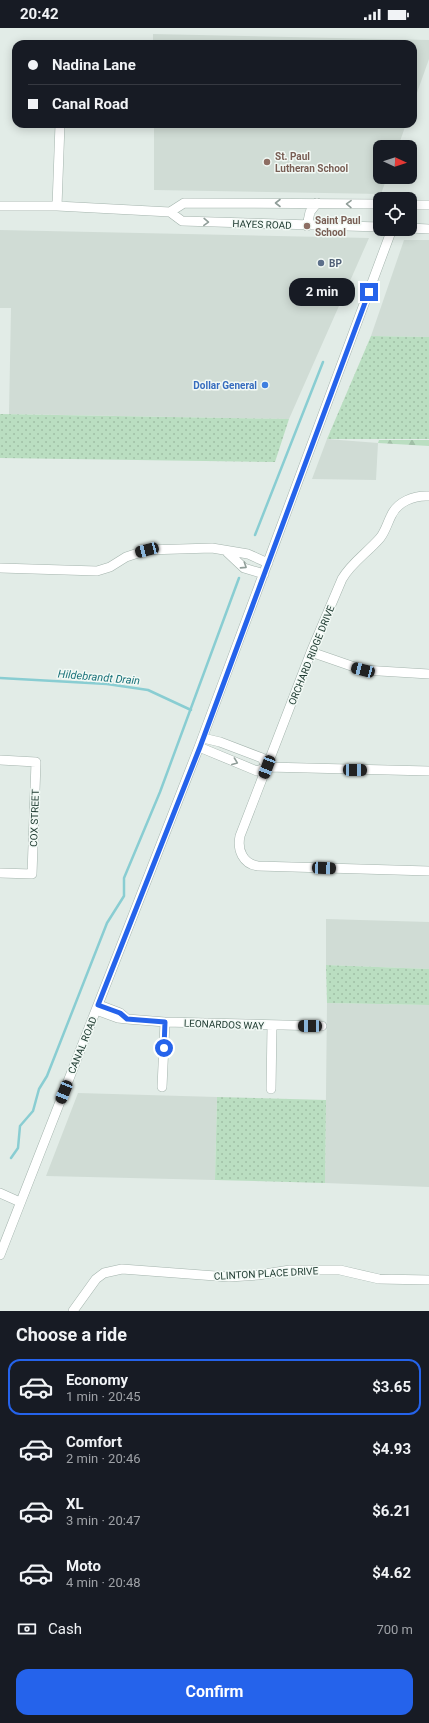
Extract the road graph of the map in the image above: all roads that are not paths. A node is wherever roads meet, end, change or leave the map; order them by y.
1 (60, 128) edge
2 (317, 203) junction
3 (373, 204) edge
4 (417, 205) edge
5 (429, 205) edge
6 (0, 206) edge
7 (57, 206) junction
8 (170, 212) junction
9 (307, 226) junction
10 (373, 228) edge
11 (417, 228) edge
12 (429, 229) edge
13 (389, 236) edge
14 (429, 496) edge
15 (227, 552) junction
16 (268, 563) junction
17 (0, 568) edge
18 (264, 574) junction
19 (310, 652) junction
20 (429, 674) edge
21 (201, 743) junction
22 (0, 760) edge
23 (267, 767) junction
24 (429, 771) edge
25 (429, 871) edge
26 (0, 873) edge
27 (98, 1007) junction
28 (165, 1022) junction
29 (272, 1026) junction
30 (322, 1026) dead end
31 (162, 1087) dead end
32 (271, 1089) dead end
33 (0, 1193) edge
34 (20, 1202) junction
35 (0, 1255) edge
36 (429, 1280) edge
37 (73, 1311) edge

1 - 7 street
3 -> 2 street, HAYES ROAD
2 -> 8 street, HAYES ROAD
2 - 9 street
4 - 5 street
6 - 7 street, HAYES ROAD
7 - 8 street, HAYES ROAD
8 -> 9 street, HAYES ROAD
9 - 10 street, HAYES ROAD
11 - 12 street
13 - 16 street, CANAL ROAD
14 - 19 street, ORCHARD RIDGE DRIVE
15 - 16 street
15 - 17 street
15 -> 18 street
16 - 18 street, CANAL ROAD
18 - 21 street, CANAL ROAD
19 - 20 street
19 - 23 street, ORCHARD RIDGE DRIVE
21 -> 23 street
21 - 23 street
21 - 27 street, CANAL ROAD
22 - 26 street, COX STREET
23 - 24 street
23 - 25 street, ORCHARD RIDGE DRIVE
27 - 28 street, LEONARDOS WAY
27 - 34 street, CANAL ROAD
28 - 29 street, LEONARDOS WAY
28 - 31 street
29 - 30 street, LEONARDOS WAY
29 - 32 street
33 - 34 street
34 - 35 street, CANAL ROAD
36 - 37 street, CLINTON PLACE DRIVE

